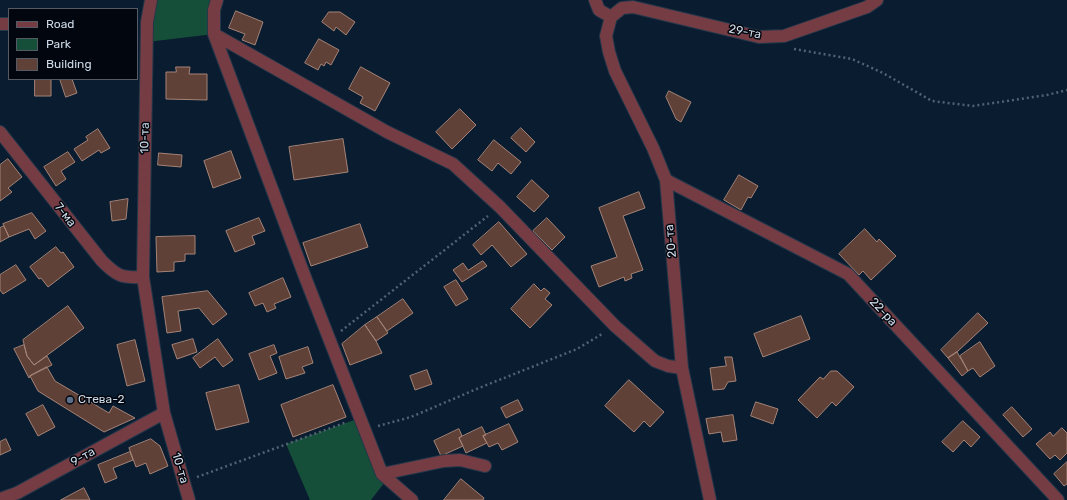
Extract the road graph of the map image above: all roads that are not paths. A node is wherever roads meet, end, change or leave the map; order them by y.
1 (151, 0) edge
2 (217, 0) edge
3 (595, 0) edge
4 (877, 0) edge
5 (611, 17) junction
6 (142, 22) edge
7 (214, 34) junction
8 (0, 132) edge
9 (666, 180) junction
10 (143, 277) junction
11 (682, 368) junction
12 (164, 413) junction
13 (485, 466) dead end
14 (382, 474) junction
15 (0, 498) edge
16 (189, 500) edge
17 (412, 500) edge
18 (710, 500) edge
19 (1058, 500) edge

1 - 6 street, 10-та
2 - 7 street
3 - 5 street
4 - 5 street, 29-та
5 - 9 street, 20-та
6 - 10 street, 10-та
7 - 11 street
7 - 14 street
8 - 10 street, 7-ма
9 - 11 street, 20-та
9 - 19 street, 22-ра
10 - 12 street, 10-та
11 - 18 street, 20-та
12 - 15 street, 9-та
12 - 16 street, 10-та
13 - 14 street
14 - 17 street

